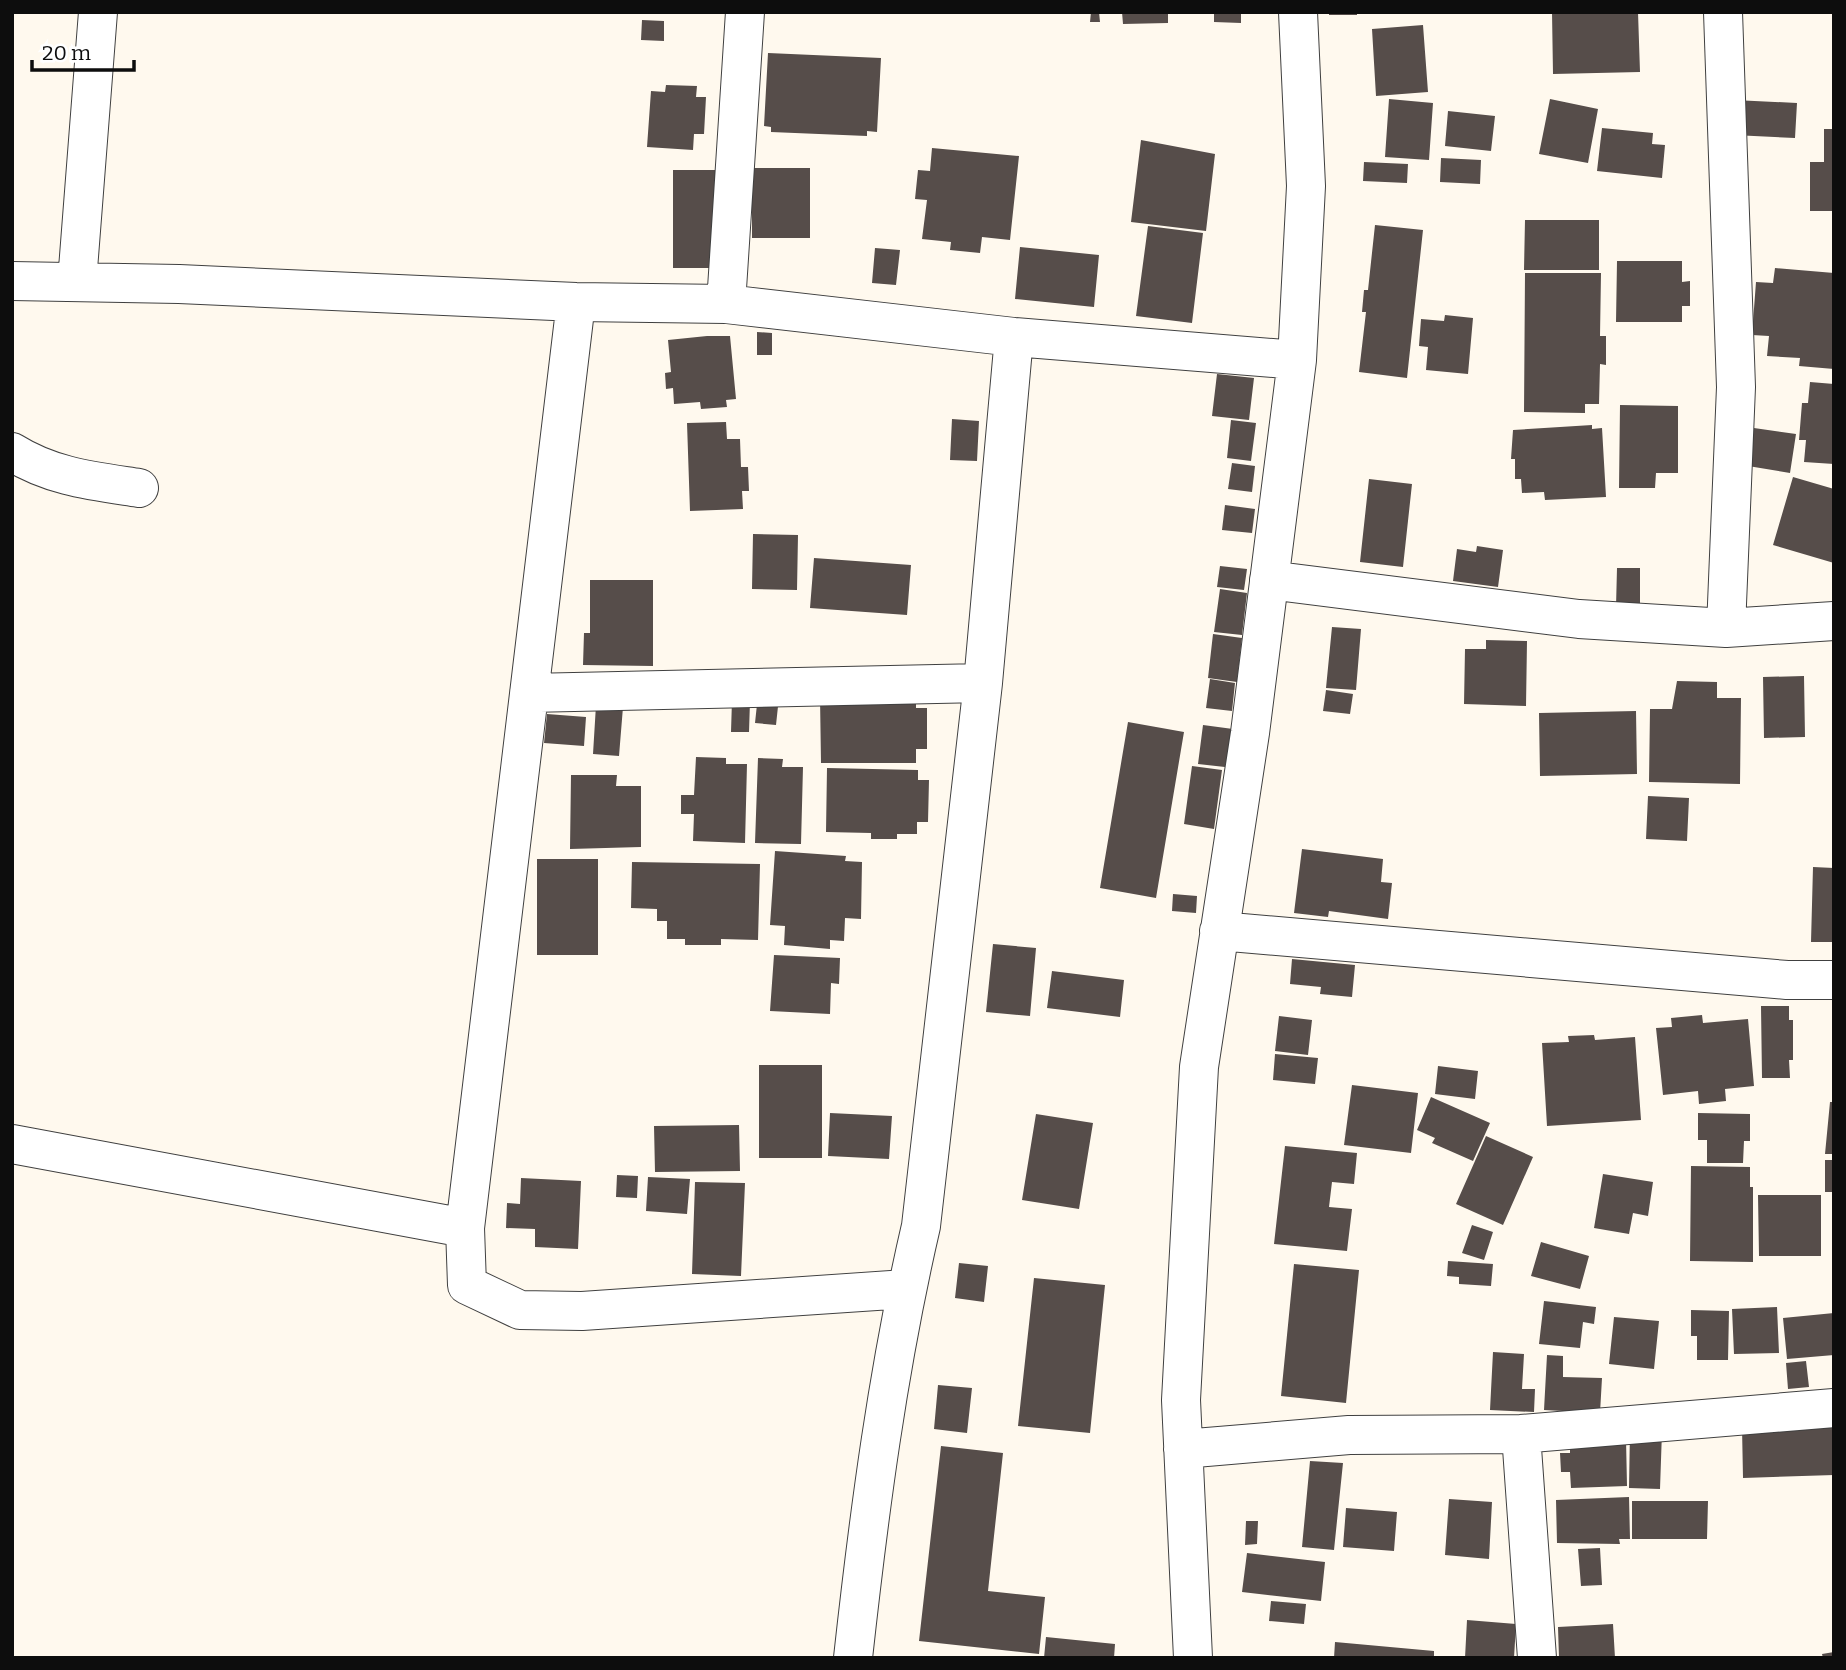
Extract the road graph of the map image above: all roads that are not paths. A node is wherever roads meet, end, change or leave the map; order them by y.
1 (98, 12) edge
2 (745, 12) edge
3 (1298, 12) edge
4 (1723, 12) edge
5 (77, 282) junction
6 (14, 285) edge
7 (576, 302) junction
8 (726, 304) junction
9 (1014, 337) junction
10 (1297, 360) junction
11 (12, 452) edge
12 (139, 488) dead end
13 (1269, 580) junction
14 (1834, 621) edge
15 (1727, 628) junction
16 (983, 683) junction
17 (529, 693) junction
18 (1219, 931) junction
19 (1834, 980) edge
20 (12, 1144) edge
21 (465, 1228) junction
22 (906, 1289) junction
23 (1834, 1408) edge
24 (1521, 1434) junction
25 (1183, 1449) junction
26 (853, 1658) edge
27 (1194, 1658) edge
28 (1537, 1658) edge

1 - 5 street
2 - 8 street
3 - 10 street
4 - 15 street
5 - 6 street
5 - 7 street
7 - 8 street
7 - 17 street
8 - 9 street
9 - 10 street
9 - 16 street
10 - 13 street
11 - 12 street
13 - 15 street
13 - 18 street
14 - 15 street
16 - 17 street
16 - 22 street
17 - 21 street
18 - 19 street
18 - 25 street
20 - 21 street
21 - 22 street
22 - 26 street
23 - 24 street
24 - 25 street
24 - 28 street
25 - 27 street

